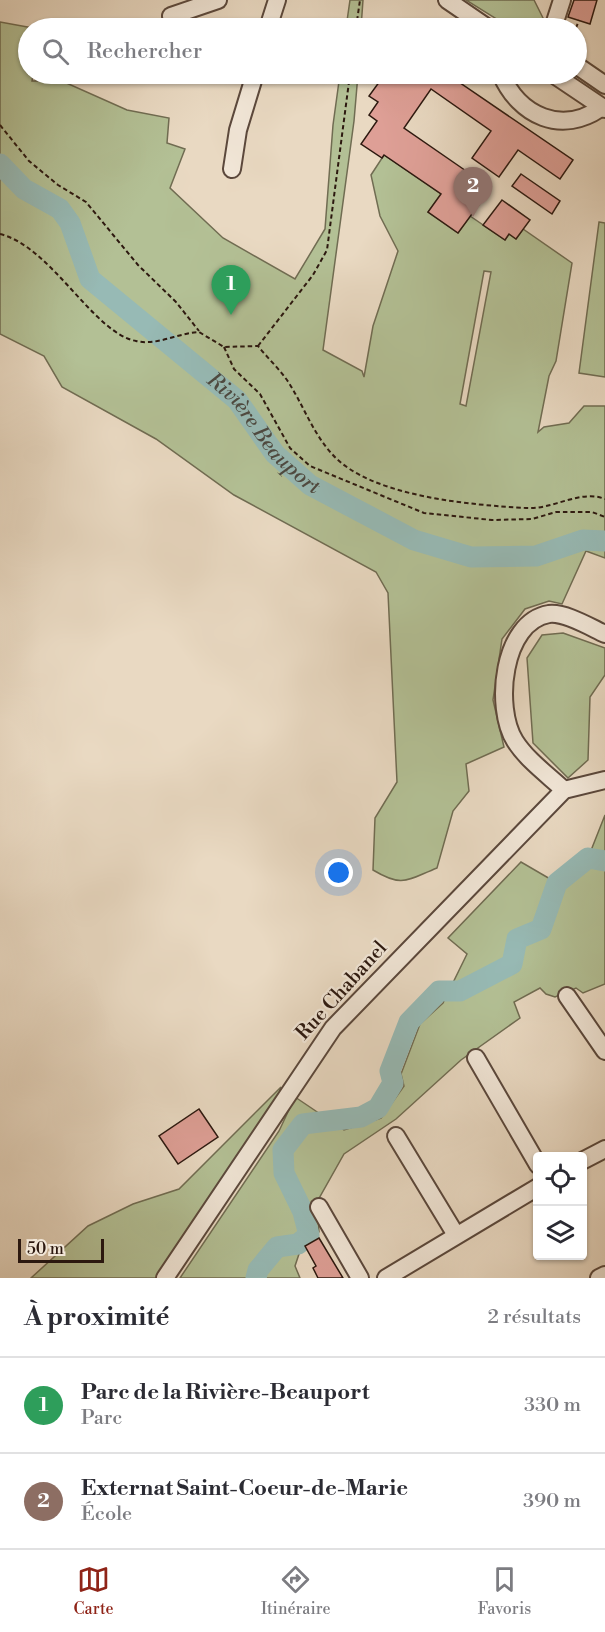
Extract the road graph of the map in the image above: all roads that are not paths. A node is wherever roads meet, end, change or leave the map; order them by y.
1 (218, 0) edge
2 (277, 0) edge
3 (447, 0) edge
4 (562, 0) edge
5 (171, 16) dead end
6 (271, 18) edge
7 (473, 18) edge
8 (556, 18) edge
9 (587, 73) edge
10 (252, 84) edge
11 (506, 84) edge
12 (568, 84) edge
13 (605, 85) edge
14 (603, 108) edge
15 (232, 169) dead end
16 (605, 634) edge
17 (605, 780) edge
18 (564, 790) junction
19 (567, 996) dead end
20 (605, 1051) edge
21 (476, 1058) dead end
22 (396, 1136) dead end
23 (605, 1149) edge
24 (533, 1158) edge
25 (587, 1158) edge
26 (533, 1188) edge
27 (320, 1207) dead end
28 (456, 1235) junction
29 (605, 1275) edge
30 (165, 1278) edge
31 (360, 1278) edge
32 (386, 1278) edge
33 (599, 1278) edge

1 - 5 street
2 - 6 street
3 - 7 street
4 - 8 street
9 - 13 street
10 - 15 street
11 - 14 street
12 - 14 street
16 - 18 street
17 - 18 street
18 - 30 street, Rue Chabanel
19 - 20 street
21 - 24 street
22 - 28 street
23 - 25 street
26 - 28 street
27 - 31 street
28 - 32 street
29 - 33 street

